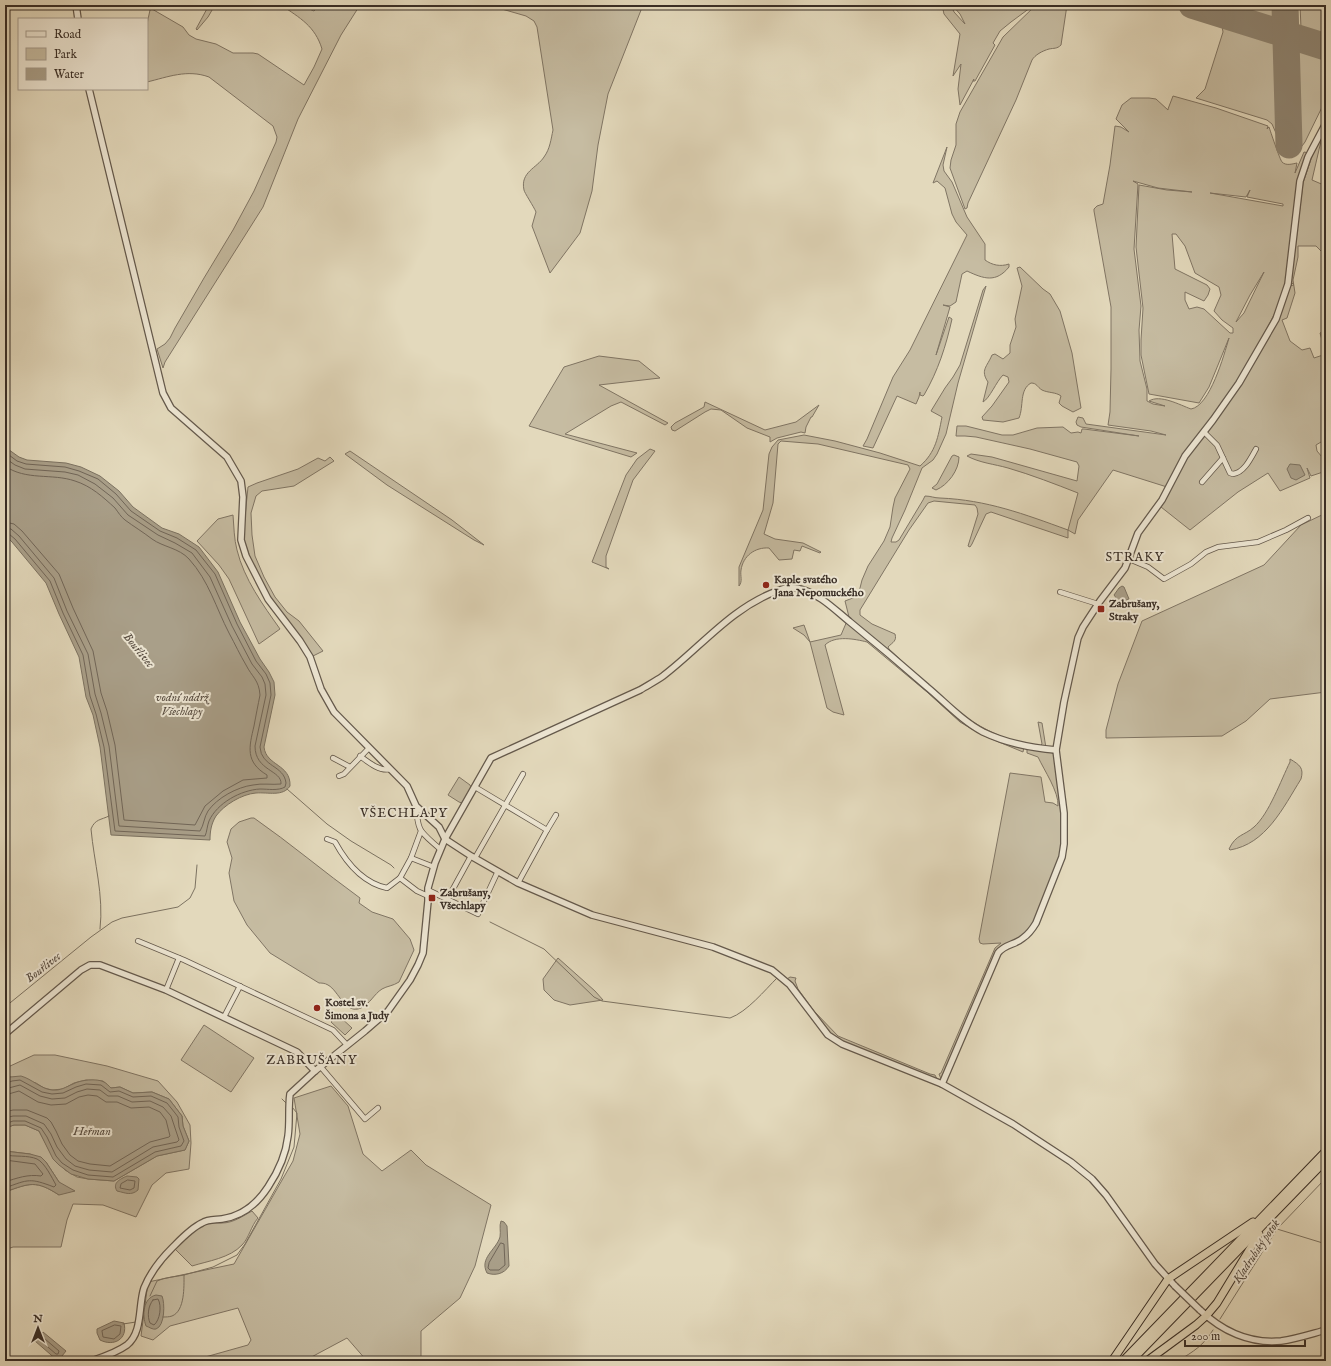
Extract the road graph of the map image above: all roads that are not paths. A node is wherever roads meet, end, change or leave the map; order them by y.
1 (76, 5) edge
2 (78, 18) edge
3 (89, 90) edge
4 (1326, 123) edge
5 (1204, 432) junction
6 (1256, 449) dead end
7 (1223, 458) junction
8 (1202, 482) dead end
9 (1308, 518) dead end
10 (1129, 558) junction
11 (1060, 592) dead end
12 (1098, 604) junction
13 (368, 748) junction
14 (1056, 750) junction
15 (360, 756) junction
16 (333, 758) dead end
17 (350, 767) junction
18 (390, 769) junction
19 (523, 774) dead end
20 (339, 776) dead end
21 (474, 787) junction
22 (505, 805) junction
23 (416, 806) junction
24 (556, 815) dead end
25 (547, 830) junction
26 (421, 831) junction
27 (327, 839) dead end
28 (445, 839) junction
29 (440, 849) junction
30 (473, 857) junction
31 (411, 858) junction
32 (434, 867) junction
33 (498, 871) junction
34 (400, 878) junction
35 (518, 883) junction
36 (428, 893) junction
37 (448, 898) junction
38 (138, 941) dead end
39 (179, 958) junction
40 (240, 986) junction
41 (166, 990) junction
42 (224, 1017) junction
43 (5, 1034) edge
44 (347, 1045) junction
45 (320, 1066) junction
46 (314, 1071) junction
47 (942, 1084) junction
48 (378, 1108) dead end
49 (1326, 1150) edge
50 (1326, 1160) edge
51 (1269, 1214) junction
52 (1168, 1279) junction
53 (1206, 1316) junction
54 (1326, 1330) edge
55 (91, 1361) edge
56 (1112, 1361) edge
57 (1123, 1361) edge
58 (1131, 1361) edge
59 (1148, 1361) edge

1 - 2 street
3 - 13 street
4 - 5 street
5 - 7 street
5 - 10 street
6 - 7 street
7 - 8 street
9 - 10 street
10 - 12 street
11 - 12 street
12 - 14 street
13 - 15 street
13 - 18 street
14 - 21 street
14 - 47 street
15 - 17 street
15 - 18 street
16 - 17 street
17 - 20 street
18 - 23 street
19 - 22 street
21 - 22 street
21 - 28 street
22 - 25 street
22 - 30 street
23 - 26 street
23 - 28 street
24 - 25 street
25 - 35 street
26 - 29 street
26 - 31 street
27 - 34 street
28 - 29 street
28 - 30 street
29 - 32 street
30 - 33 street
30 - 37 street
31 - 32 street
31 - 34 street
32 - 36 street
33 - 35 street
33 - 37 street
34 - 36 street
35 - 47 street
36 - 37 street
36 - 44 street
38 - 39 street
39 - 40 street
39 - 41 street
40 - 42 street
40 - 44 street
41 - 42 street
41 - 43 street
42 - 46 street
44 - 45 street
45 - 46 street
45 - 48 street
46 - 55 street
47 - 52 street
49 - 51 highway
50 - 51 highway
51 - 52 highway
51 - 53 highway
51 - 57 highway
51 - 58 highway
52 - 53 street, bridge
52 - 56 highway
53 - 54 street
53 - 59 highway

